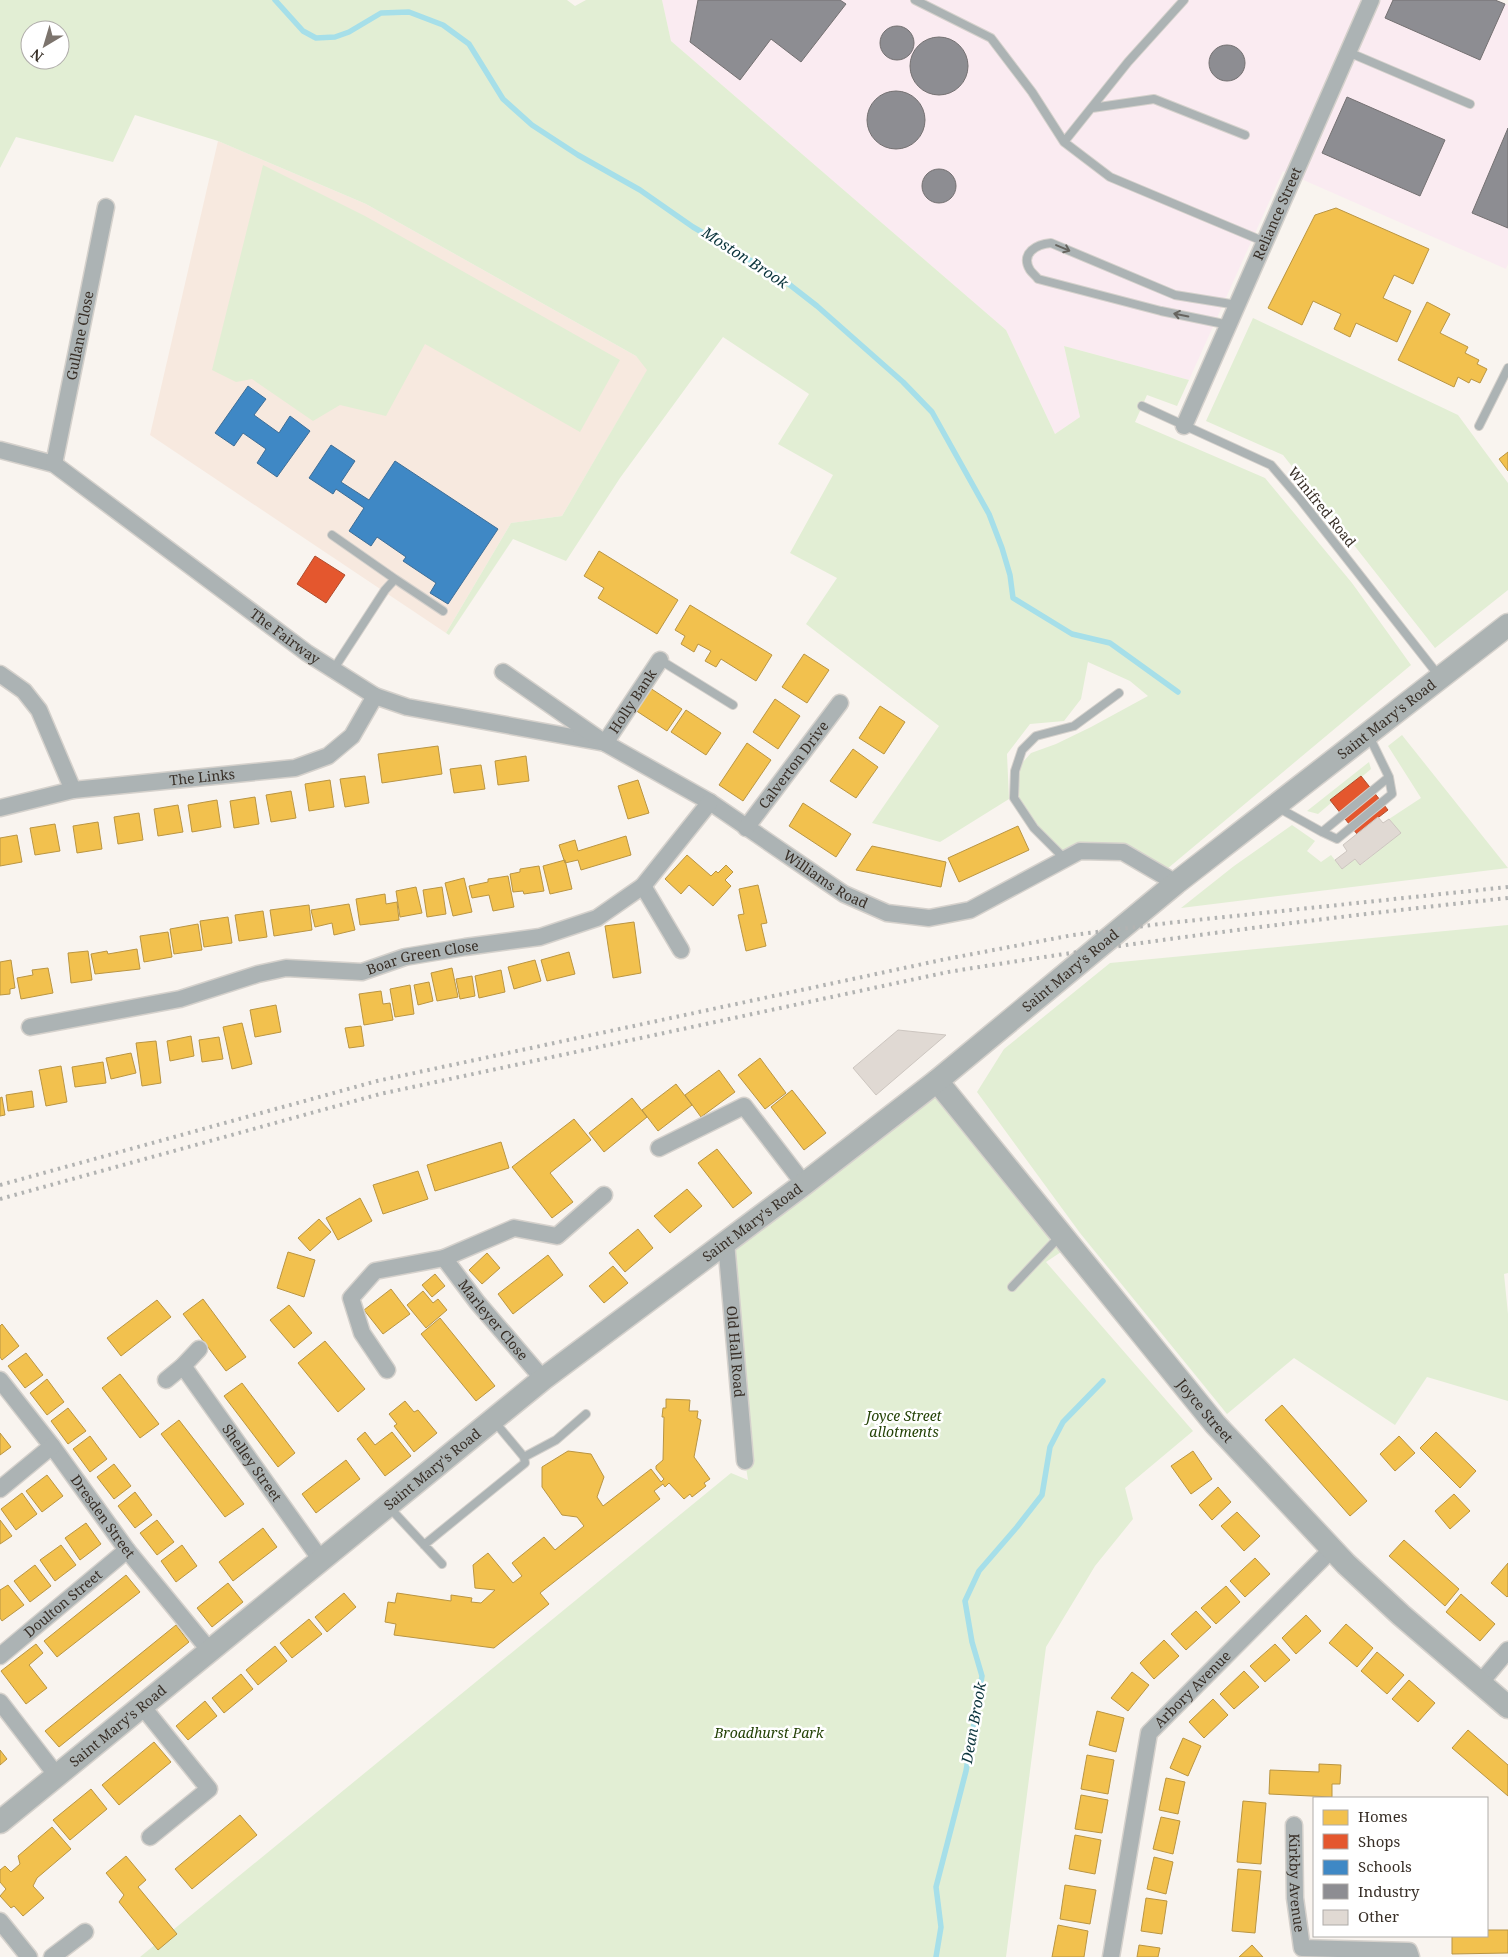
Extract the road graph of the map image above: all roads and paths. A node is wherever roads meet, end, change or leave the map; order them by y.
1 (915, 0) edge
2 (1184, 0) edge
3 (1371, 0) edge
4 (1348, 52) junction
5 (1470, 104) dead end
6 (1092, 108) junction
7 (1245, 135) dead end
8 (1064, 142) junction
9 (106, 207) dead end
10 (1265, 242) junction
11 (1237, 305) junction
12 (1229, 325) junction
13 (1508, 368) edge
14 (1142, 406) dead end
15 (1184, 426) junction
16 (1480, 426) dead end
17 (0, 450) edge
18 (54, 464) junction
19 (332, 536) dead end
20 (395, 579) junction
21 (443, 611) dead end
22 (1508, 625) edge
23 (660, 660) joint
24 (333, 670) junction
25 (503, 672) dead end
26 (0, 674) edge
27 (1441, 678) junction
28 (1119, 694) dead end
29 (375, 696) junction
30 (840, 703) dead end
31 (733, 705) dead end
32 (1368, 734) junction
33 (605, 743) junction
34 (1389, 777) junction
35 (73, 790) junction
36 (710, 802) junction
37 (1275, 806) junction
38 (0, 808) edge
39 (746, 828) junction
40 (1322, 832) junction
41 (1064, 859) junction
42 (1176, 883) junction
43 (642, 886) junction
44 (682, 950) dead end
45 (30, 1027) dead end
46 (937, 1081) junction
47 (659, 1148) dead end
48 (804, 1184) junction
49 (604, 1195) dead end
50 (1061, 1235) junction
51 (726, 1242) junction
52 (444, 1258) junction
53 (1012, 1287) dead end
54 (199, 1349) dead end
55 (183, 1366) junction
56 (387, 1370) dead end
57 (544, 1379) junction
58 (0, 1380) edge
59 (166, 1380) dead end
60 (586, 1414) dead end
61 (493, 1420) junction
62 (52, 1446) junction
63 (524, 1457) junction
64 (745, 1461) dead end
65 (0, 1489) edge
66 (388, 1506) junction
67 (424, 1545) junction
68 (1332, 1549) junction
69 (127, 1550) junction
70 (321, 1560) junction
71 (442, 1564) dead end
72 (1508, 1650) edge
73 (210, 1651) junction
74 (0, 1656) edge
75 (1481, 1682) junction
76 (0, 1702) edge
77 (142, 1706) junction
78 (1508, 1706) edge
79 (57, 1776) junction
80 (0, 1822) edge
81 (1294, 1825) dead end
82 (150, 1837) dead end
83 (0, 1921) edge
84 (85, 1932) dead end
85 (29, 1957) edge
86 (52, 1957) edge
87 (1112, 1957) edge
88 (1412, 1957) edge

1 - 8 lane
2 - 6 lane
3 - 4 street, Reliance Street
4 - 5 lane
4 - 10 street, Reliance Street
6 - 7 lane
6 - 8 lane
8 - 10 lane
9 - 18 street, Gullane Close
10 - 11 street, Reliance Street
11 - 12 street, Reliance Street
12 -> 11 lane
12 - 15 street, Reliance Street
13 - 16 lane
14 - 15 lane, Winifred Road
15 - 27 lane, Winifred Road
17 - 18 street, The Fairway
18 - 24 street, The Fairway
19 - 20 lane
20 - 21 lane
20 - 24 lane
22 - 27 street, Saint Mary's Road
23 - 31 lane
23 - 33 street, Holly Bank
24 - 29 street, The Fairway
25 - 33 street, Williams Road
26 - 35 street
27 - 32 street, Saint Mary's Road
28 - 41 lane
29 - 33 street, The Fairway
29 - 35 street, The Links
30 - 39 street, Calverton Drive
32 - 34 lane
32 - 37 street, Saint Mary's Road
33 - 36 street, Williams Road
34 - 40 lane
34 - 40 lane
35 - 38 street, The Links
36 - 39 street, Williams Road
36 - 43 street, Boar Green Close
37 - 40 lane
37 - 42 street, Saint Mary's Road
39 - 41 street, Williams Road
41 - 42 street, Williams Road
42 - 46 street, Saint Mary's Road
43 - 44 street
43 - 45 street, Boar Green Close
46 - 48 street, Saint Mary's Road
46 - 50 street, Joyce Street
47 - 48 street
48 - 51 street, Saint Mary's Road
49 - 52 street
50 - 53 lane
50 - 68 street, Joyce Street
51 - 57 street, Saint Mary's Road
51 - 64 street, Old Hall Road
52 - 56 street
52 - 57 street, Marleyer Close
54 - 55 street
55 - 59 street
55 - 70 street, Shelley Street
57 - 61 street, Saint Mary's Road
58 - 62 street, Dresden Street
60 - 63 lane
61 - 63 lane
61 - 66 street, Saint Mary's Road
62 - 65 street
62 - 69 street, Dresden Street
63 - 67 lane
66 - 67 lane
66 - 70 street, Saint Mary's Road
67 - 71 lane
68 - 75 street, Joyce Street
68 - 87 street, Arbory Avenue
69 - 73 street, Dresden Street
69 - 74 street, Doulton Street
70 - 73 street, Saint Mary's Road
72 - 75 street
73 - 77 street, Saint Mary's Road
75 - 78 street, Joyce Street
76 - 79 street
77 - 79 street, Saint Mary's Road
77 - 82 street
79 - 80 street, Saint Mary's Road
81 - 88 street, Kirkby Avenue
83 - 85 street
84 - 86 street

